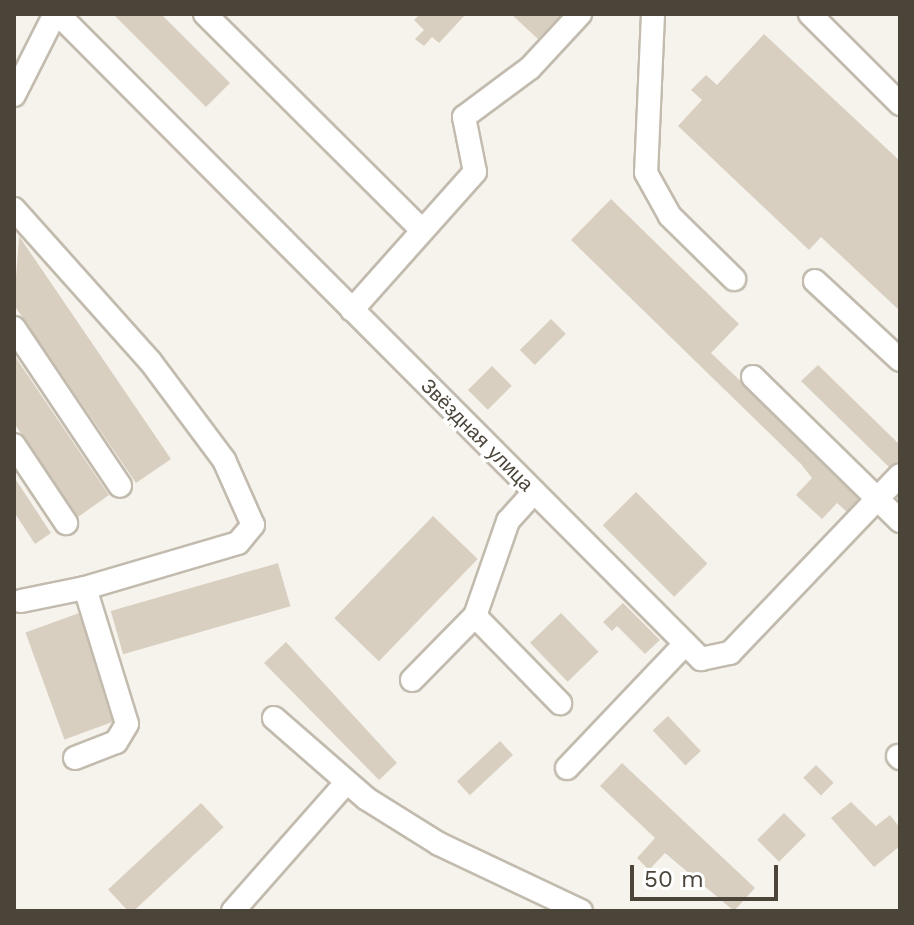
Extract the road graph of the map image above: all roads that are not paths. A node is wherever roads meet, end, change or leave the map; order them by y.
1 (56, 14) edge
2 (205, 14) edge
3 (580, 14) edge
4 (653, 14) edge
5 (810, 14) edge
6 (14, 95) edge
7 (900, 104) edge
8 (14, 209) edge
9 (422, 230) junction
10 (734, 279) dead end
11 (815, 281) dead end
12 (352, 310) junction
13 (14, 328) edge
14 (900, 360) edge
15 (753, 377) dead end
16 (14, 445) edge
17 (900, 475) edge
18 (120, 486) dead end
19 (534, 492) junction
20 (877, 499) junction
21 (900, 521) edge
22 (66, 523) dead end
23 (85, 588) junction
24 (21, 601) dead end
25 (475, 616) junction
26 (685, 644) junction
27 (412, 680) dead end
28 (560, 703) dead end
29 (274, 718) dead end
30 (75, 758) dead end
31 (567, 768) dead end
32 (346, 783) junction
33 (233, 911) edge
34 (581, 911) edge

1 - 6 street
1 - 12 street, Звёздная улица
2 - 9 street
3 - 9 street
4 - 10 street
5 - 7 street
8 - 23 street
9 - 12 street
11 - 14 street
12 - 19 street, Звёздная улица
13 - 18 street
15 - 20 street
16 - 22 street
17 - 20 street, Звёздная улица
19 - 25 street
19 - 26 street, Звёздная улица
20 - 21 street
20 - 26 street, Звёздная улица
23 - 24 street
23 - 30 street
25 - 27 street
25 - 28 street
26 - 31 street
29 - 32 street
32 - 33 street
32 - 34 street

